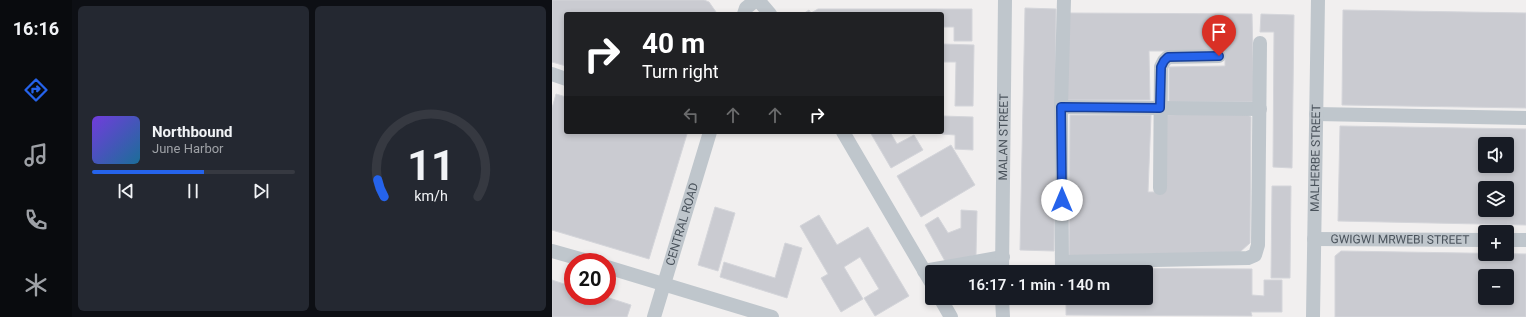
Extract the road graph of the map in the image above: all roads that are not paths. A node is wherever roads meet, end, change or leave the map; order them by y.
1 (757, 0) edge
2 (1064, 0) edge
3 (1318, 0) edge
4 (1005, 1) edge
5 (745, 12) edge
6 (768, 12) edge
7 (1260, 43) dead end
8 (1219, 56) dead end
9 (552, 74) edge
10 (564, 78) edge
11 (1061, 107) junction
12 (1160, 108) junction
13 (1260, 109) junction
14 (1316, 114) junction
15 (1526, 118) edge
16 (709, 134) edge
17 (844, 134) edge
18 (1160, 188) dead end
19 (1314, 239) junction
20 (1478, 240) edge
21 (1514, 240) edge
22 (1526, 240) edge
23 (552, 251) edge
24 (564, 254) edge
25 (1003, 257) junction
26 (1002, 265) edge
27 (1062, 265) edge
28 (1103, 265) edge
29 (616, 270) edge
30 (924, 271) joint
31 (664, 283) junction
32 (944, 305) edge
33 (1002, 305) edge
34 (654, 317) edge
35 (772, 317) edge
36 (951, 317) edge
37 (1003, 317) edge
38 (1313, 317) edge

1 - 5 street
1 - 6 street
2 - 11 street
3 - 14 street, MALHERBE STREET
4 - 25 street, MALAN STREET
7 - 13 street
8 - 12 street
9 - 10 street
11 - 12 street
11 - 27 street
12 - 13 street
12 - 18 street
13 - 28 street
14 - 15 street
14 - 19 street, MALHERBE STREET
16 - 31 street, CENTRAL ROAD
17 - 30 street
19 - 20 street, GWIGWI MRWEBI STREET
19 - 38 street, MALHERBE STREET
21 - 22 street
23 - 24 street
25 - 26 street, MALAN STREET
25 - 30 street
29 - 31 street
31 - 34 street, CENTRAL ROAD
31 - 35 street
32 - 36 street
33 - 37 street

